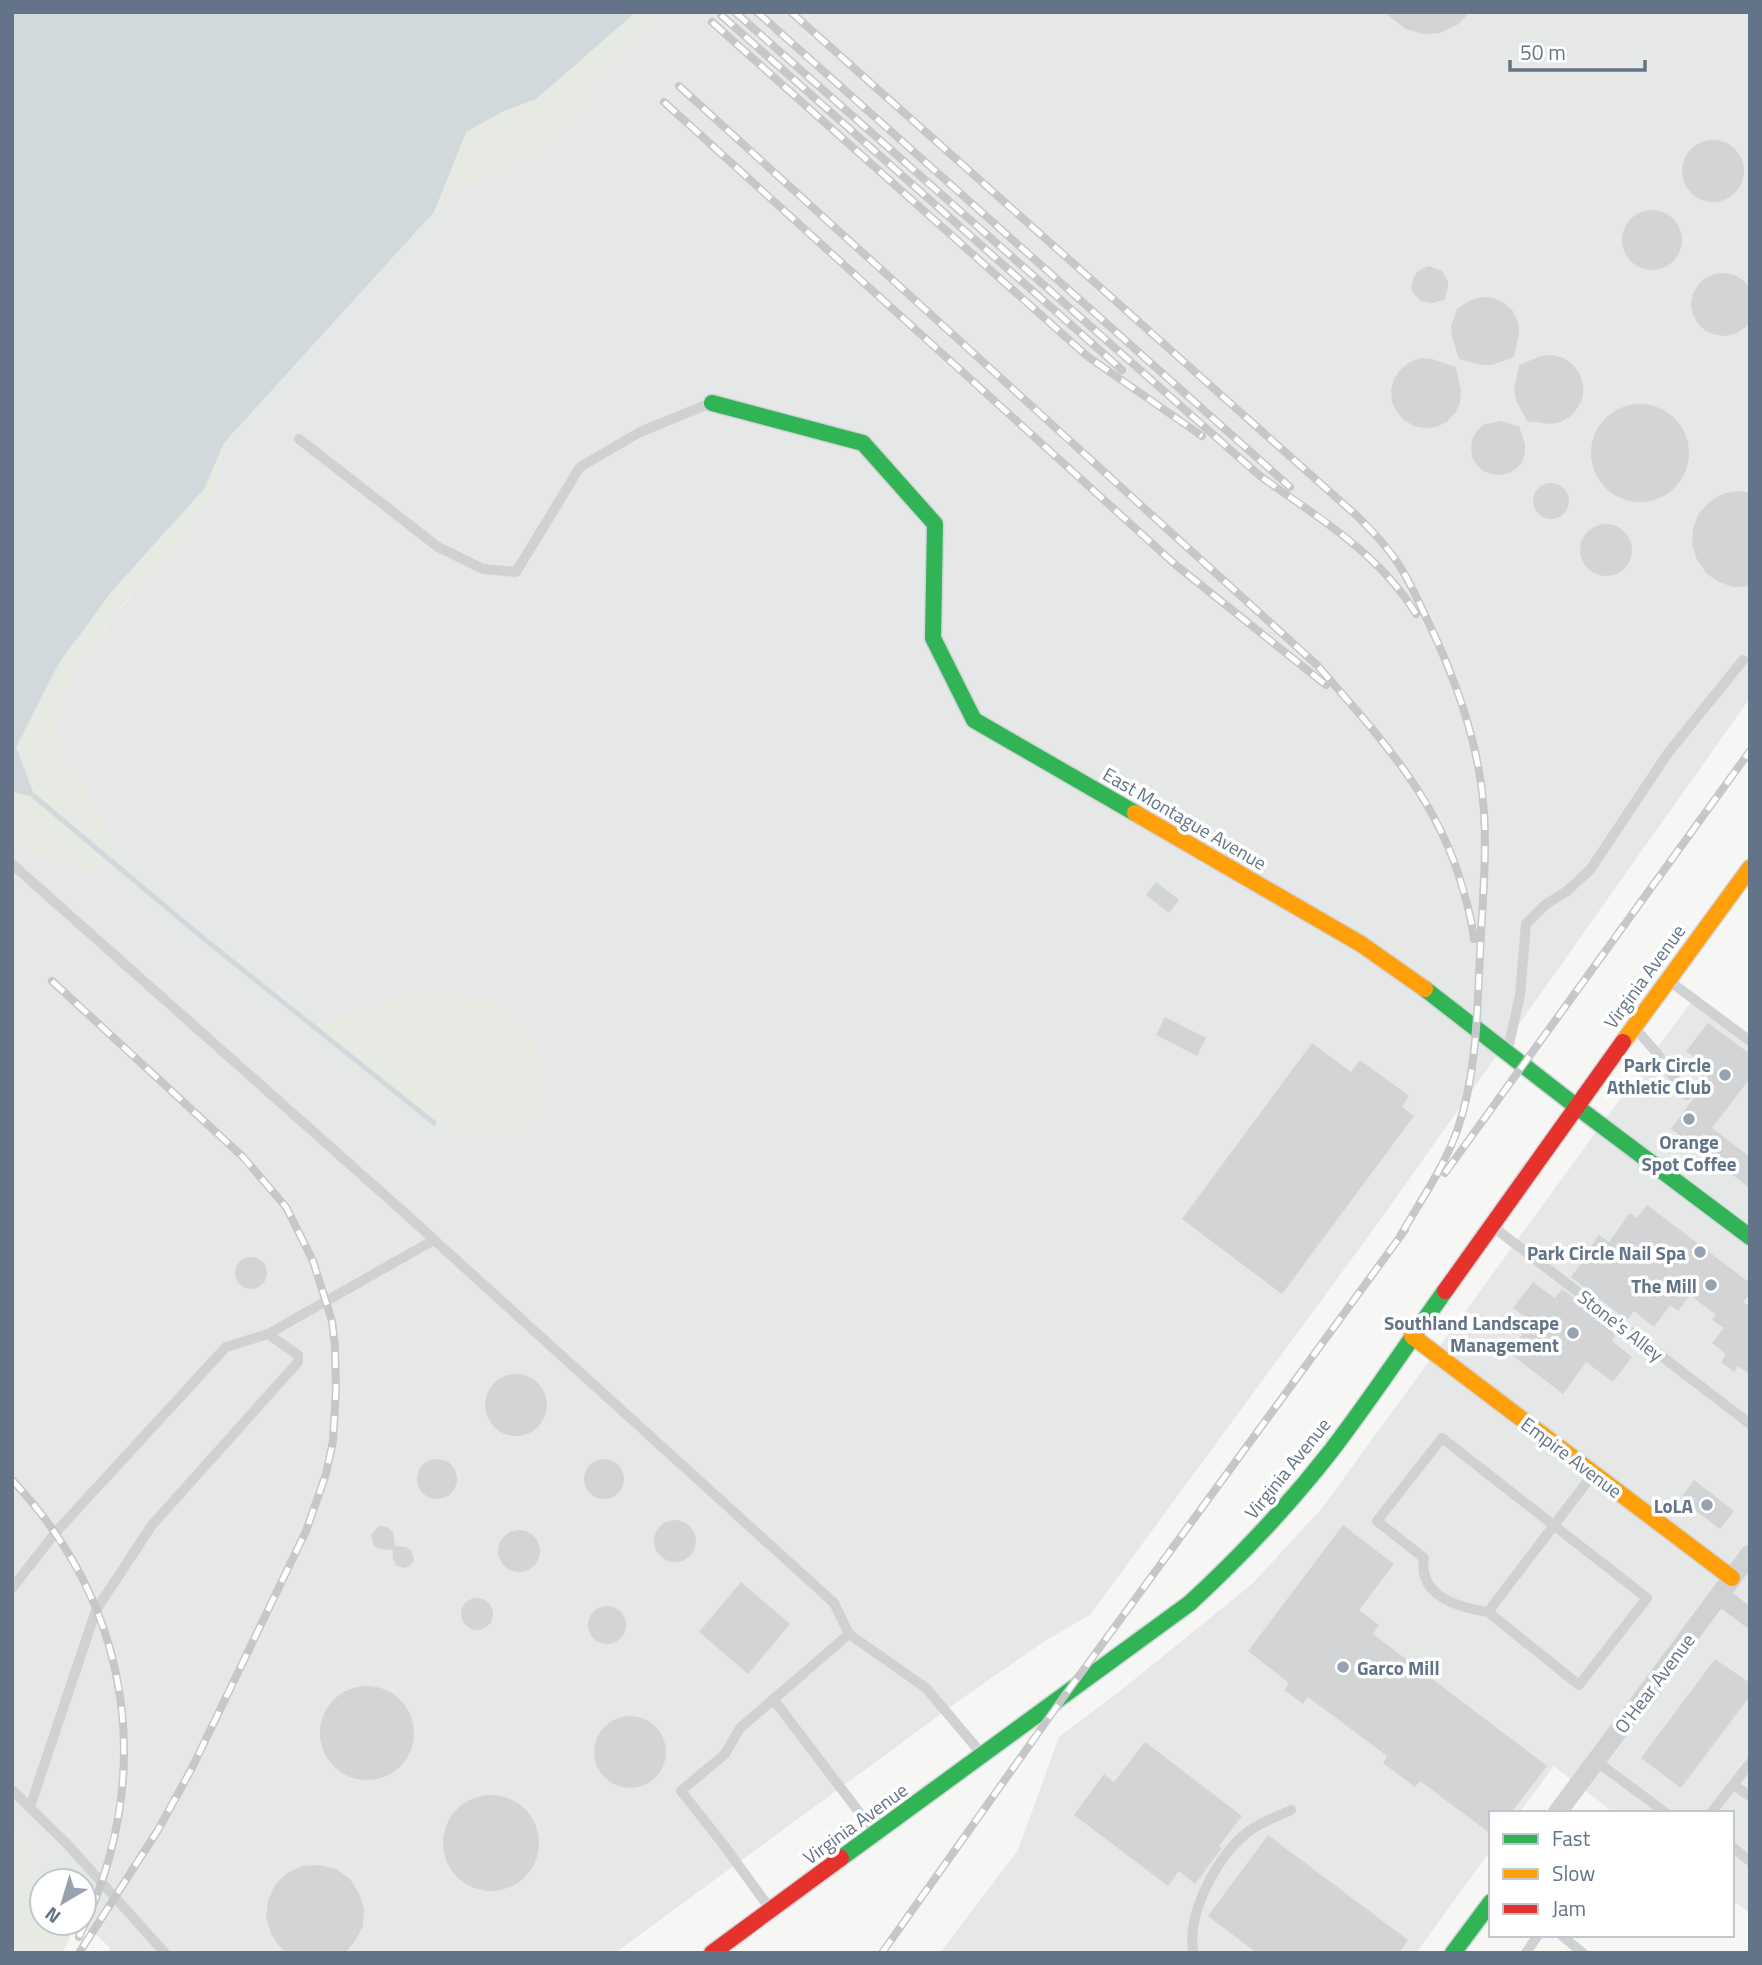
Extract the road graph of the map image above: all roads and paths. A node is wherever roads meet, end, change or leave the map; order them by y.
1 (712, 403) joint
2 (299, 439) dead end
3 (1743, 660) dead end
4 (12, 864) edge
5 (1746, 881) edge
6 (1668, 979) junction
7 (1634, 1026) junction
8 (1750, 1041) edge
9 (1507, 1053) junction
10 (1687, 1095) dead end
11 (1577, 1107) junction
12 (1492, 1226) junction
13 (1750, 1237) edge
14 (434, 1240) junction
15 (268, 1334) junction
16 (1412, 1336) junction
17 (1750, 1424) edge
18 (1593, 1473) junction
19 (1554, 1525) junction
20 (1750, 1554) edge
21 (1732, 1578) junction
22 (12, 1588) edge
23 (1719, 1595) junction
24 (1488, 1612) junction
25 (1750, 1618) edge
26 (849, 1634) junction
27 (774, 1700) junction
28 (983, 1756) junction
29 (1596, 1761) junction
30 (1750, 1763) edge
31 (1733, 1785) junction
32 (12, 1790) edge
33 (1750, 1796) edge
34 (30, 1807) junction
35 (1291, 1810) dead end
36 (1558, 1811) edge
37 (1663, 1811) edge
38 (1714, 1811) edge
39 (876, 1834) junction
40 (1734, 1849) edge
41 (1750, 1861) edge
42 (1489, 1905) edge
43 (771, 1910) junction
44 (1537, 1937) edge
45 (1563, 1937) edge
46 (1193, 1951) dead end
47 (165, 1953) edge
48 (712, 1953) edge
49 (1453, 1953) edge
50 (1526, 1953) edge
51 (1583, 1953) edge

1 - 2 lane
1 - 9 street, East Montague Avenue
3 - 9 lane
4 - 14 lane
5 - 6 street, Virginia Avenue
6 - 7 street, Virginia Avenue
6 - 8 lane
7 - 10 lane
7 - 11 street, Virginia Avenue
9 - 11 street, East Montague Avenue
11 - 12 street, Virginia Avenue
11 - 13 street, East Montague Avenue
12 - 16 street, Virginia Avenue
12 - 17 lane, Stone's Alley
14 - 15 lane
14 - 26 lane
15 - 22 lane
15 - 34 lane
16 - 18 street, Empire Avenue
16 - 28 street, Virginia Avenue
18 - 19 lane
18 - 21 street, Empire Avenue
19 - 24 lane
19 - 24 lane
19 - 24 lane
20 - 21 street, O'Hear Avenue
21 - 23 street, O'Hear Avenue
23 - 25 street
23 - 29 street, O'Hear Avenue
26 - 27 lane
26 - 28 lane
27 - 39 lane
27 - 43 lane
28 - 39 street, Virginia Avenue
29 - 36 street, O'Hear Avenue
29 - 37 lane
30 - 31 lane
31 - 33 lane
31 - 38 lane
32 - 34 lane
34 - 47 lane
35 - 46 lane
39 - 43 street, Virginia Avenue
40 - 41 lane
42 - 49 street
43 - 48 street, Virginia Avenue
44 - 50 lane
45 - 51 lane

